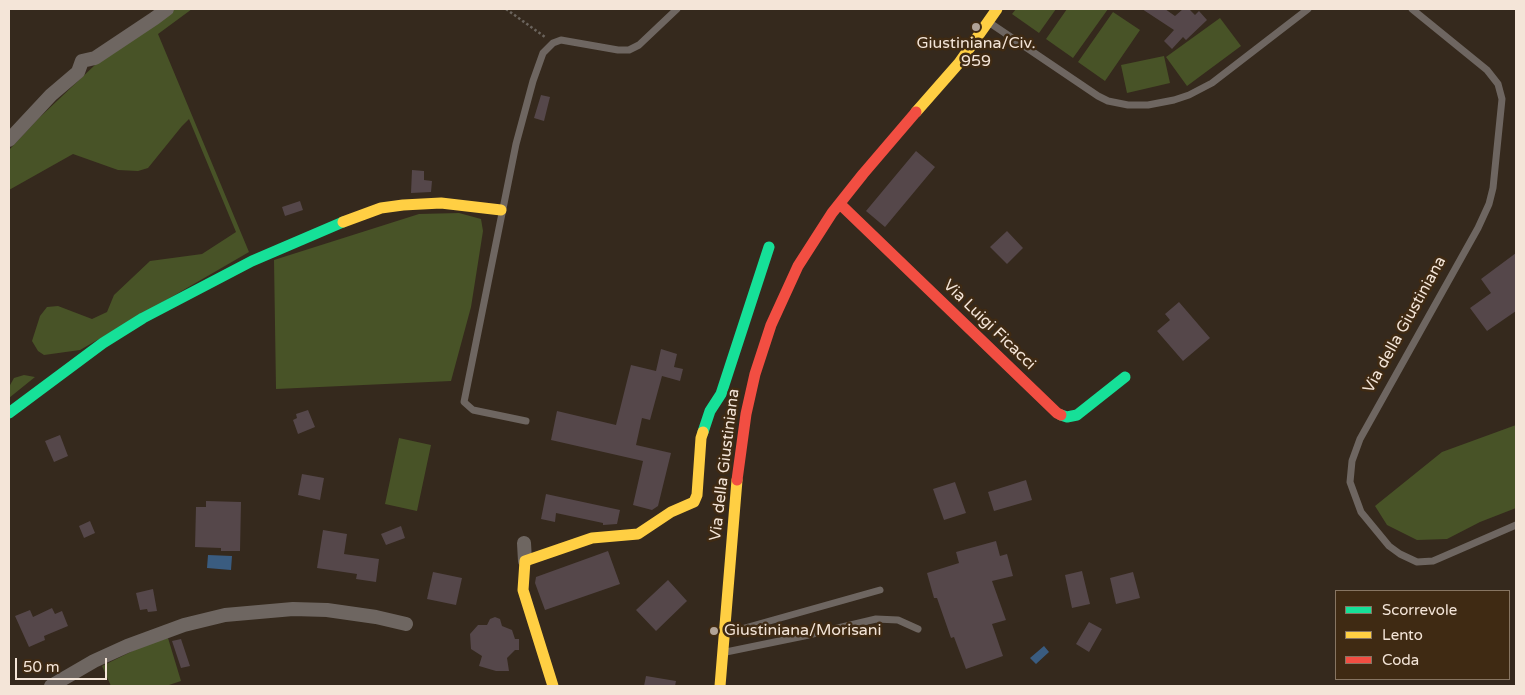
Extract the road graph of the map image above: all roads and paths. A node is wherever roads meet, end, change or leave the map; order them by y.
1 (167, 9) edge
2 (506, 9) edge
3 (677, 9) edge
4 (997, 9) edge
5 (1308, 9) edge
6 (1412, 9) edge
7 (988, 22) junction
8 (552, 43) junction
9 (9, 140) edge
10 (840, 204) junction
11 (502, 210) junction
12 (769, 247) dead end
13 (1125, 378) dead end
14 (9, 413) edge
15 (526, 421) dead end
16 (1516, 525) edge
17 (524, 543) dead end
18 (525, 561) junction
19 (880, 590) dead end
20 (406, 624) dead end
21 (918, 629) dead end
22 (724, 634) junction
23 (723, 653) junction
24 (51, 686) edge
25 (553, 686) edge
26 (720, 686) edge

1 - 9 street
2 - 8 path
3 - 8 lane
4 - 7 street, Via della Giustiniana
5 - 7 lane
6 - 16 lane, Via della Giustiniana
7 - 10 street, Via della Giustiniana
8 - 11 lane
10 - 13 street, Via Luigi Ficacci
10 - 22 street, Via della Giustiniana
11 - 14 street
11 - 15 lane
12 - 18 street
17 - 18 street
18 - 25 street
19 - 22 lane
20 - 24 street
21 - 23 lane
22 - 23 street, Via della Giustiniana
23 - 26 street, Via della Giustiniana

